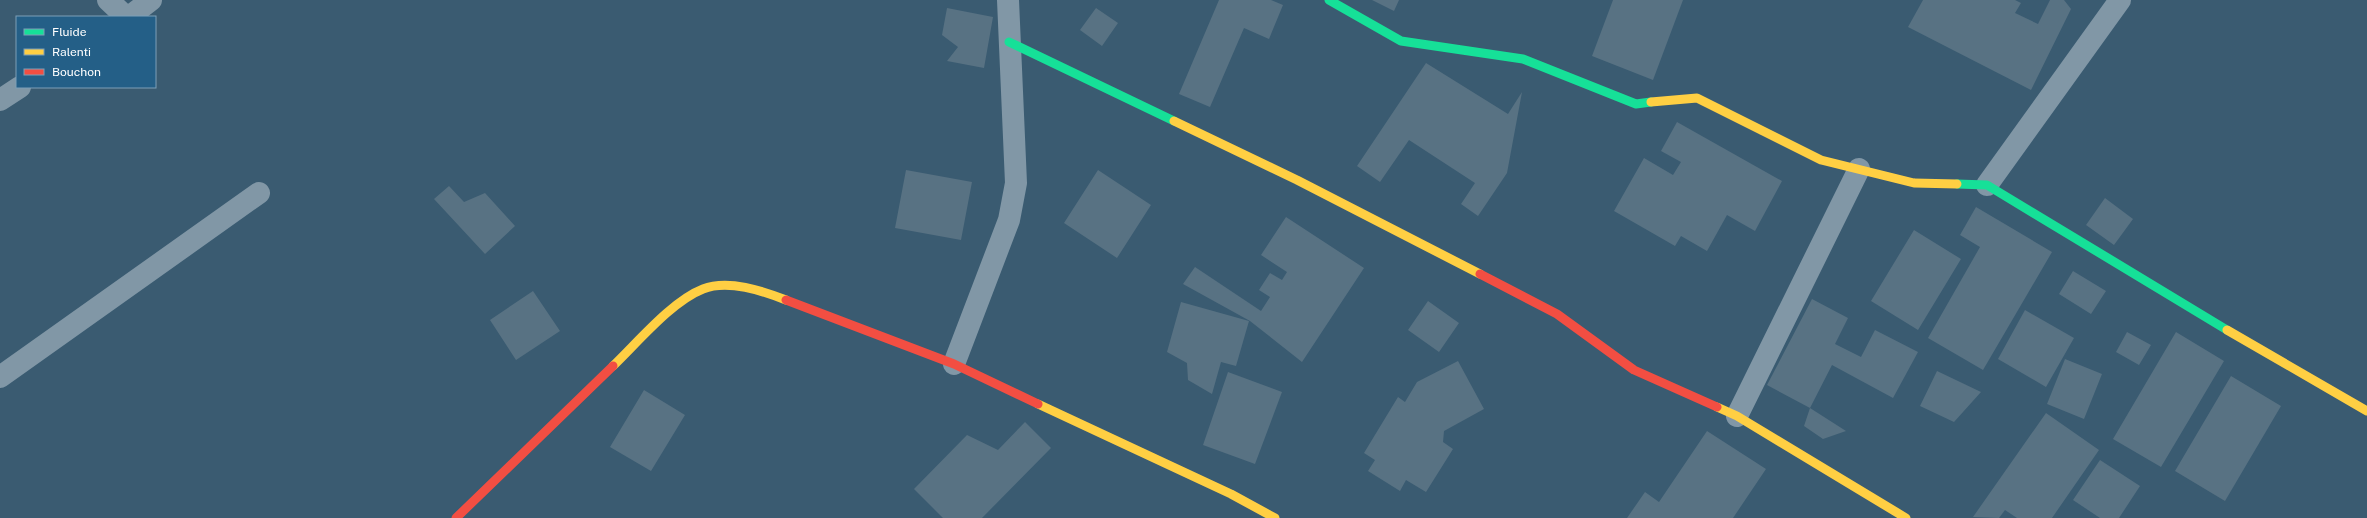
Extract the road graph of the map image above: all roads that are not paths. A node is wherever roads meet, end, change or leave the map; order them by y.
1 (108, 0) edge
2 (151, 0) edge
3 (1008, 0) edge
4 (1329, 0) edge
5 (2120, 0) edge
6 (127, 16) edge
7 (129, 16) edge
8 (1009, 42) junction
9 (18, 88) edge
10 (0, 100) edge
11 (1859, 169) junction
12 (1987, 185) junction
13 (259, 193) dead end
14 (954, 364) junction
15 (0, 377) edge
16 (2367, 411) edge
17 (1737, 416) junction
18 (456, 518) edge
19 (1275, 518) edge
20 (1906, 518) edge

1 - 6 street
2 - 7 street
3 - 8 street
4 - 11 street
5 - 12 street
8 - 14 street
8 - 17 street
9 - 10 street
11 - 12 street
11 - 17 street
12 - 16 street
13 - 15 street
14 - 18 street
14 - 19 street
17 - 20 street

